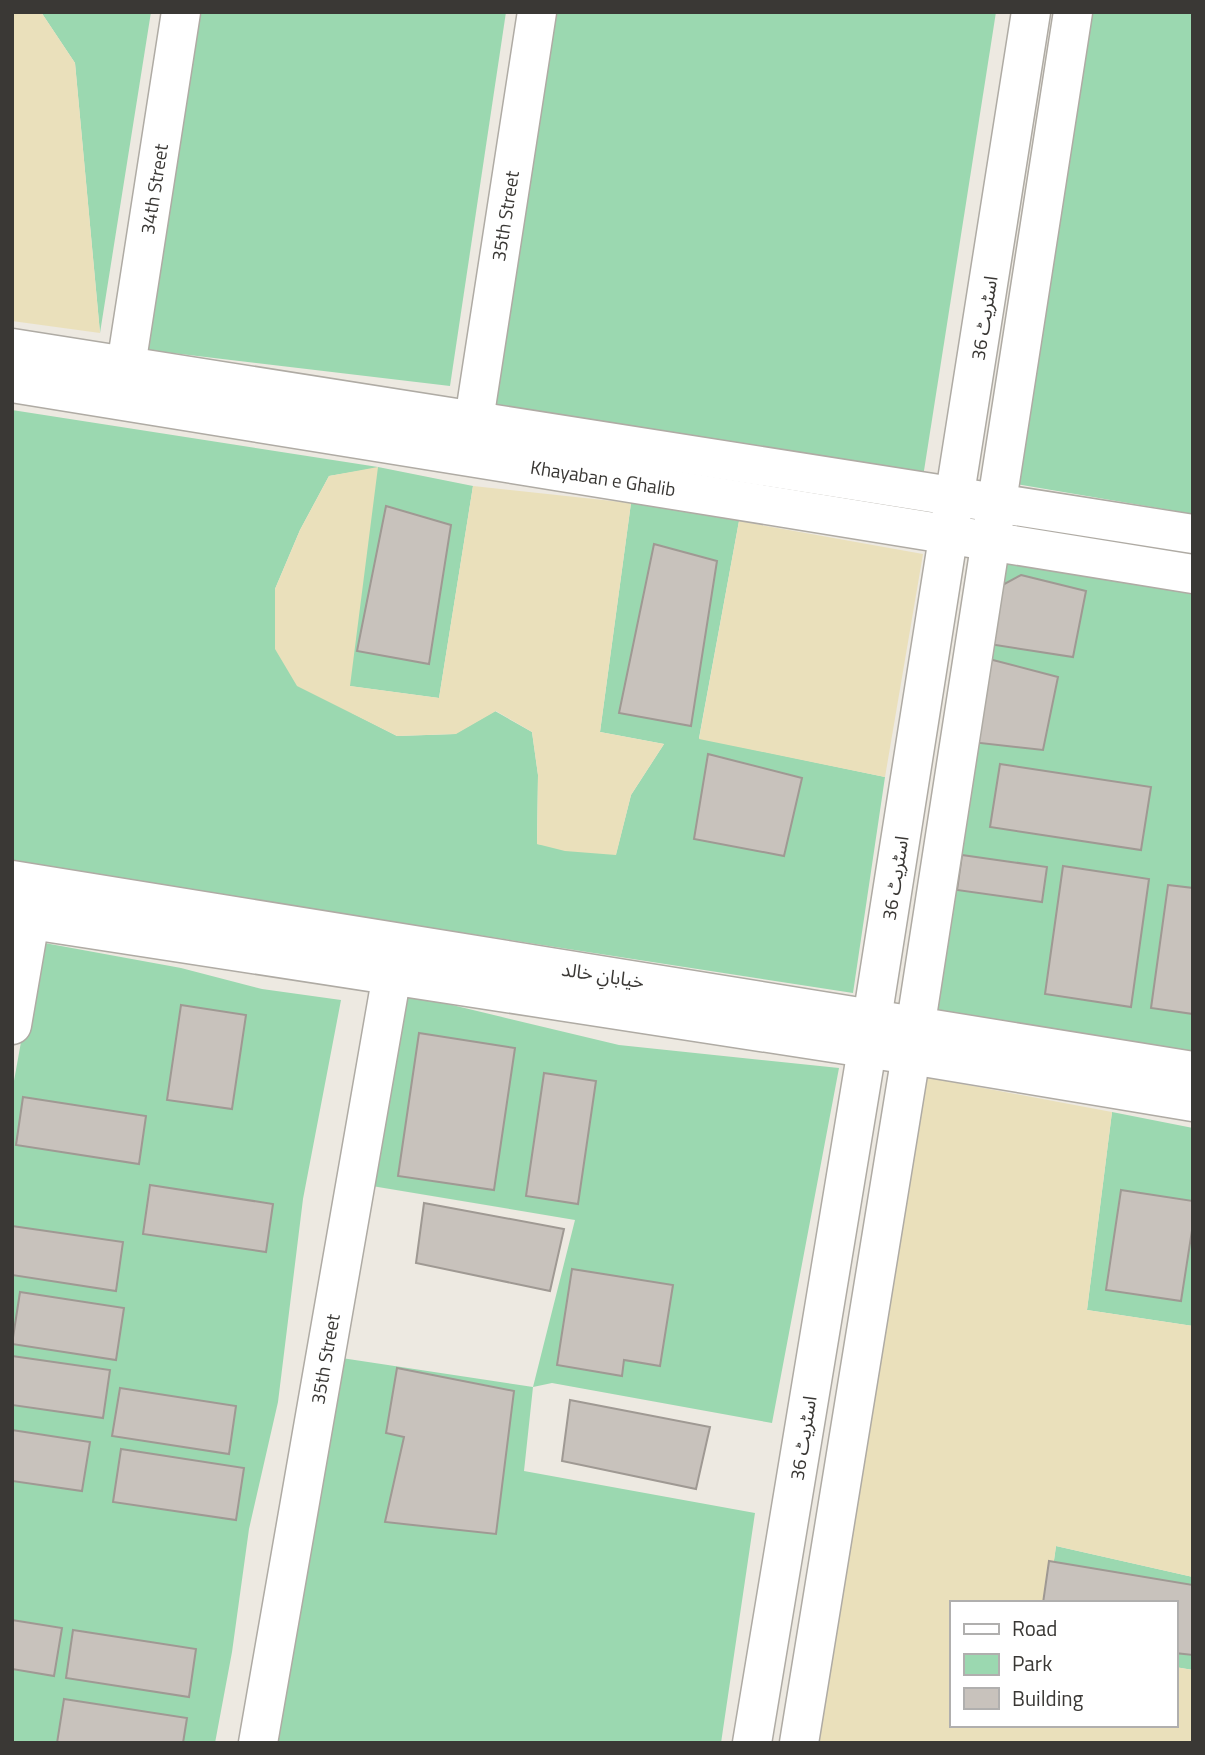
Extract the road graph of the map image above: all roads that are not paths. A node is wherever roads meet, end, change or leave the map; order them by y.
1 (181, 12) edge
2 (537, 12) edge
3 (1031, 12) edge
4 (1073, 12) edge
5 (12, 348) edge
6 (126, 366) junction
7 (12, 383) edge
8 (474, 420) junction
9 (956, 497) junction
10 (995, 522) junction
11 (950, 534) junction
12 (1193, 534) edge
13 (1193, 573) edge
14 (12, 880) edge
15 (21, 918) edge
16 (392, 974) junction
17 (12, 1025) edge
18 (870, 1034) junction
19 (913, 1040) junction
20 (1193, 1070) edge
21 (1193, 1102) edge
22 (258, 1743) edge
23 (752, 1743) edge
24 (799, 1743) edge

1 - 6 street, 34th Street
2 - 8 street, 35th Street
3 - 9 street, اسٹریٹ 36
4 - 10 street
5 - 6 street, Khayaban e Ghalib
6 - 8 street, Khayaban e Ghalib
7 - 11 street, Khayaban e Ghalib
8 - 9 street, Khayaban e Ghalib
9 - 10 street, Khayaban e Ghalib
9 - 11 street, اسٹریٹ 36
10 - 11 street, Khayaban e Ghalib
10 - 12 street, Khayaban e Ghalib
10 - 13 street, Khayaban e Ghalib
10 - 19 street
11 - 18 street, اسٹریٹ 36
14 - 18 street, خیابانِ خالد
15 - 16 street, خیابانِ خالد
15 - 17 street
16 - 18 street, خیابانِ خالد
16 - 22 street, 35th Street
18 - 19 street, خیابانِ خالد
18 - 23 street, اسٹریٹ 36
19 - 20 street, خیابانِ خالد
19 - 21 street, خیابانِ خالد
19 - 24 street

